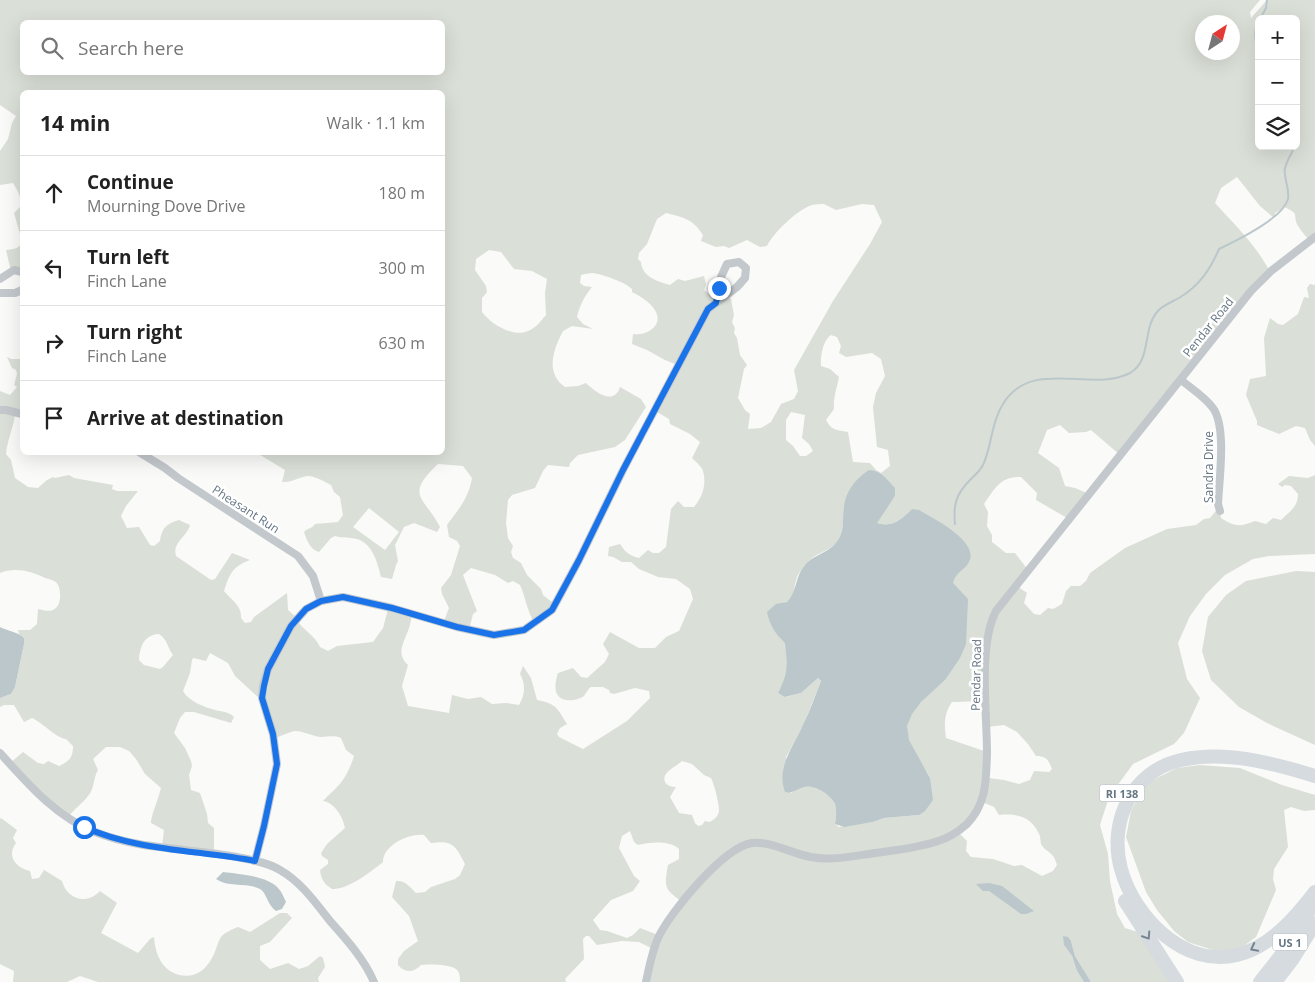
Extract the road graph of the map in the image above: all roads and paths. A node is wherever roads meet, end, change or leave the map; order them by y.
1 (1315, 237) edge
2 (20, 272) edge
3 (0, 278) edge
4 (20, 291) edge
5 (0, 294) edge
6 (716, 303) junction
7 (1181, 380) junction
8 (0, 410) edge
9 (20, 414) edge
10 (144, 455) edge
11 (1220, 511) dead end
12 (321, 601) junction
13 (0, 753) edge
14 (1315, 769) edge
15 (1315, 776) edge
16 (255, 861) junction
17 (1315, 892) edge
18 (1315, 899) edge
19 (1315, 923) edge
20 (374, 982) edge
21 (646, 982) edge
22 (1178, 982) edge
23 (1260, 982) edge
24 (1275, 982) edge

1 - 7 street, Pendar Road
2 - 3 street
4 - 5 street
6 - 6 street
6 - 12 street
7 - 11 street, Sandra Drive
7 - 21 street, Pendar Road
8 - 9 street
10 - 12 street, Pheasant Run
12 - 16 street
13 - 16 street
14 -> 22 highway, RI 138
17 -> 15 highway
16 - 20 street
18 - 23 highway, US 1
19 - 24 highway, US 1

